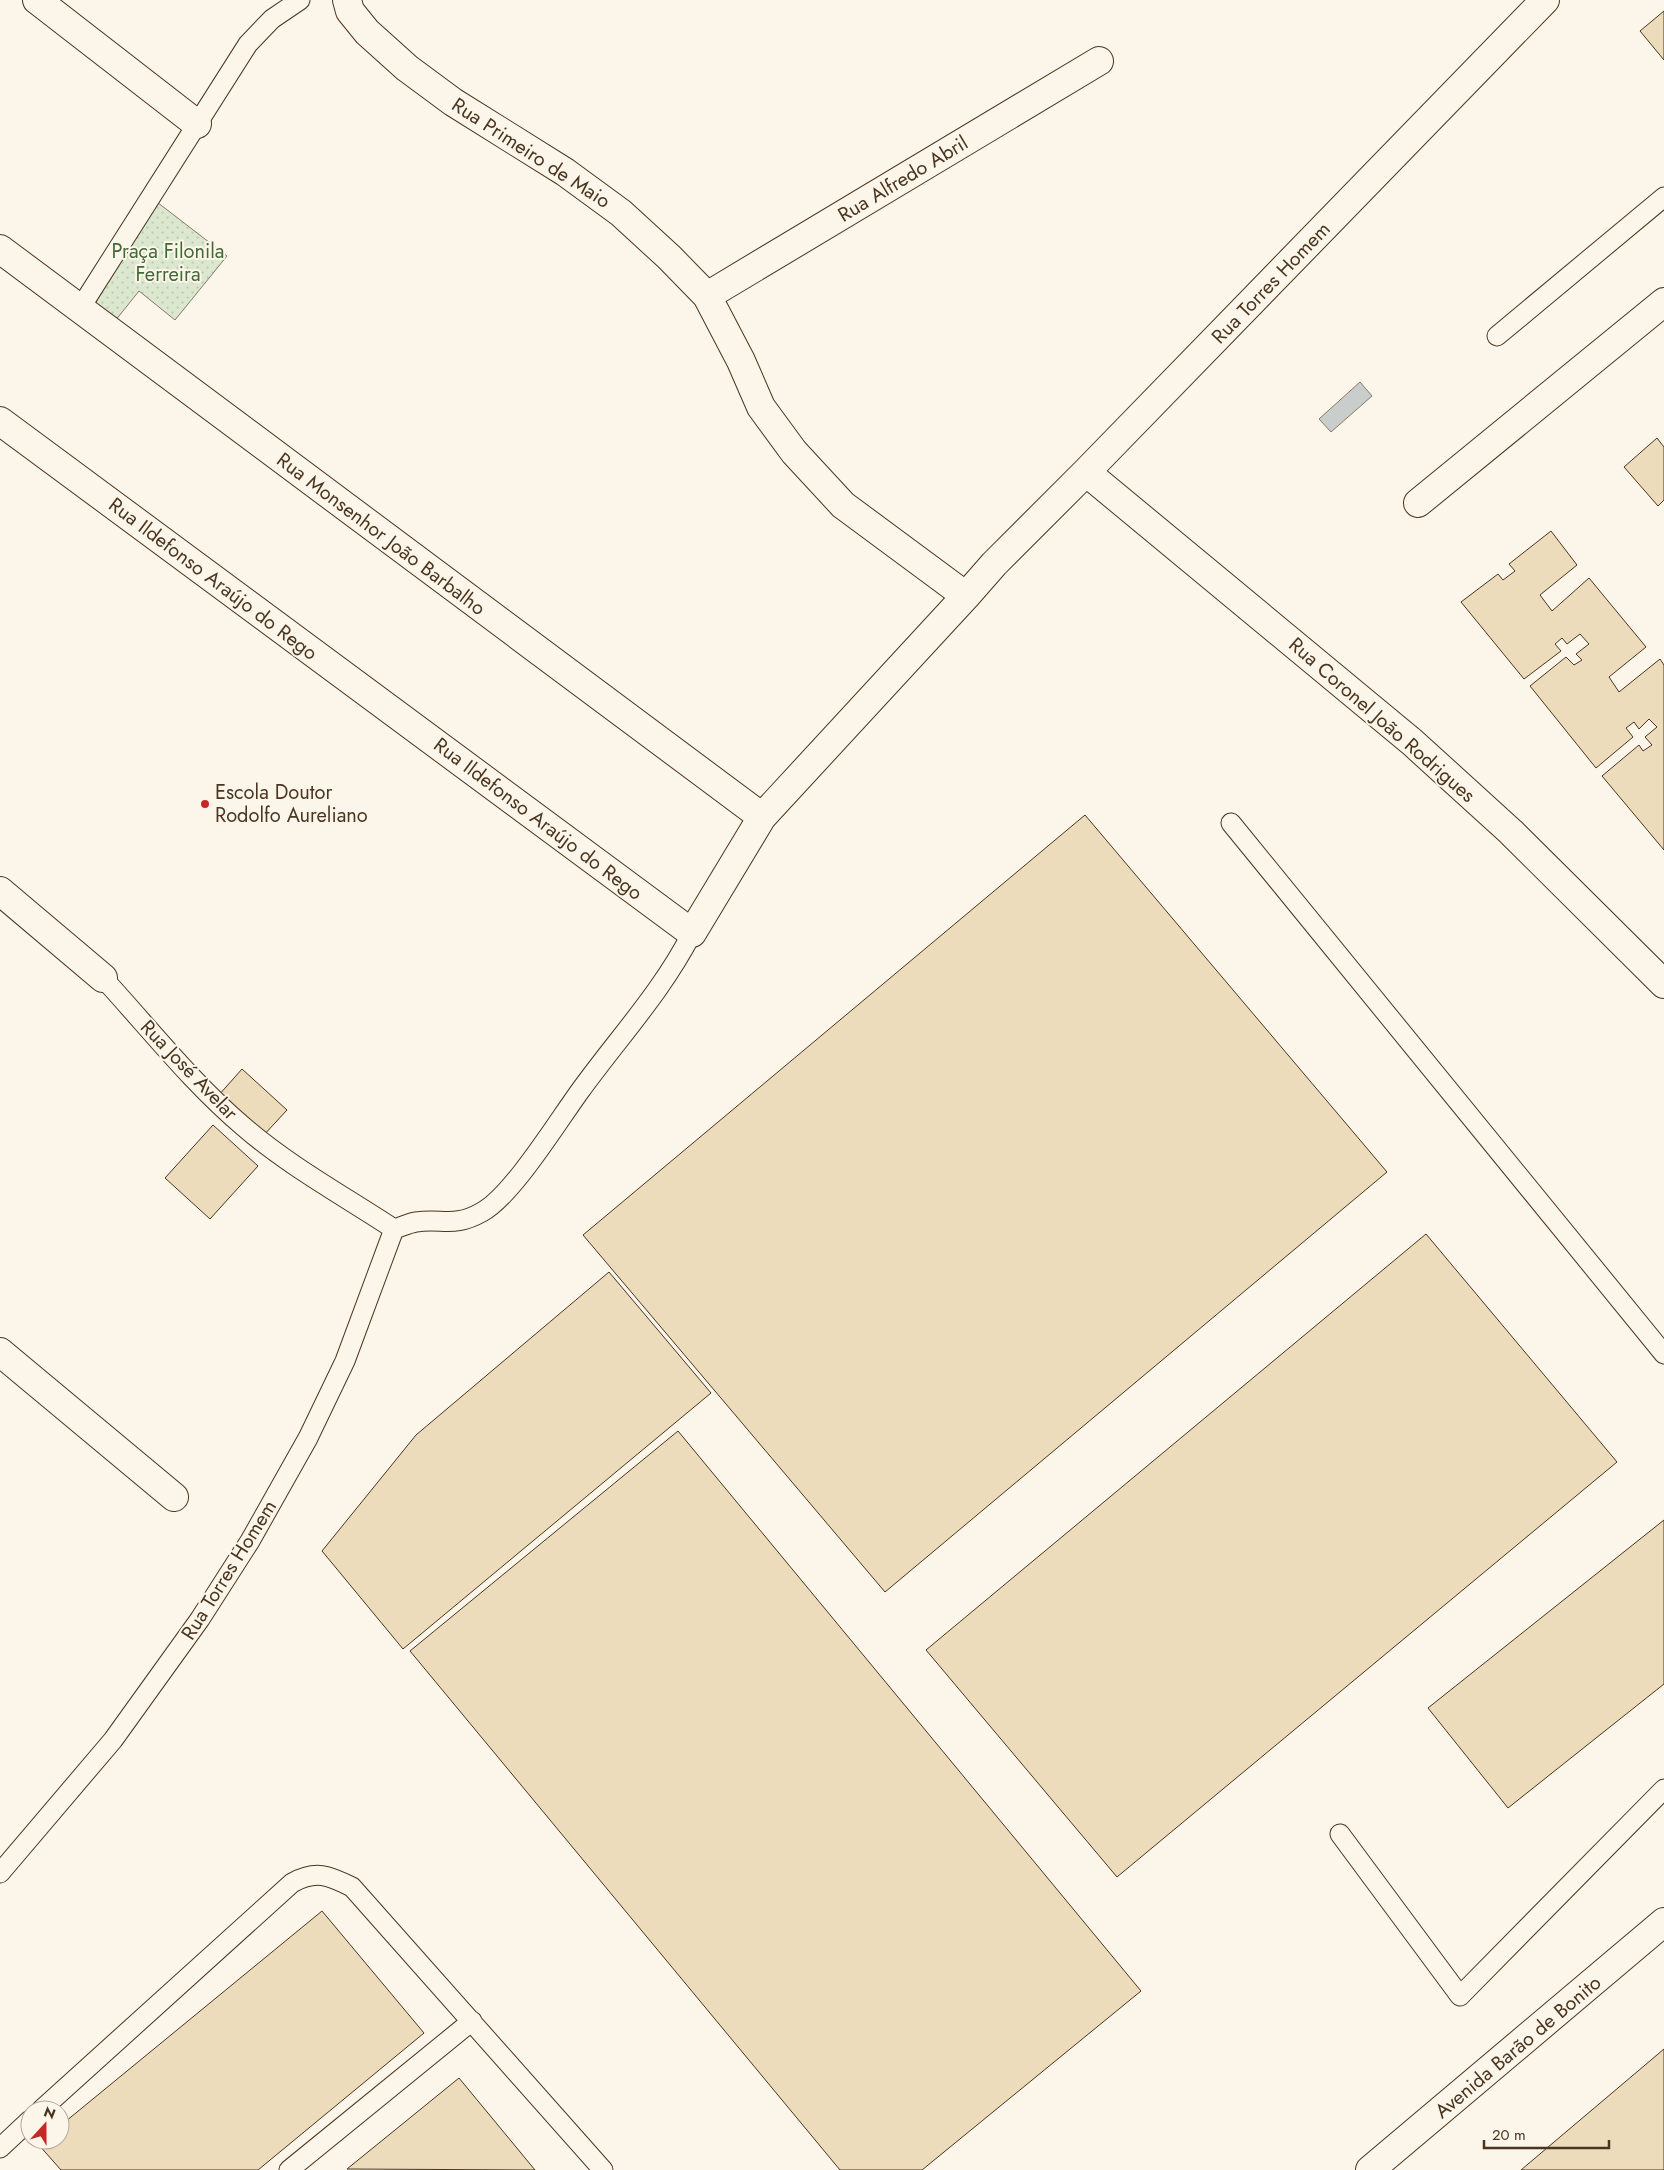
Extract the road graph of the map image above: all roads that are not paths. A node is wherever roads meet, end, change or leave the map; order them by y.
1 (37, 0) edge
2 (300, 0) edge
3 (347, 0) edge
4 (1545, 0) edge
5 (1099, 61) dead end
6 (197, 124) junction
7 (1664, 197) edge
8 (0, 249) edge
9 (708, 296) junction
10 (1664, 302) edge
11 (79, 310) junction
12 (1497, 336) dead end
13 (0, 421) edge
14 (1086, 472) junction
15 (1418, 503) dead end
16 (966, 596) junction
17 (762, 817) junction
18 (1231, 823) dead end
19 (0, 891) edge
20 (692, 933) junction
21 (103, 978) joint
22 (1664, 984) edge
23 (394, 1229) junction
24 (0, 1352) edge
25 (1664, 1354) edge
26 (174, 1497) dead end
27 (1664, 1789) edge
28 (1340, 1834) dead end
29 (0, 1873) edge
30 (1664, 1922) edge
31 (472, 2021) junction
32 (53, 2100) edge
33 (20, 2129) edge
34 (0, 2148) edge
35 (289, 2170) edge
36 (603, 2170) edge
37 (1370, 2170) edge

1 - 6 street
2 - 6 lane
3 - 9 street, Rua Primeiro de Maio
4 - 14 street, Rua Torres Homem
5 - 9 street, Rua Alfredo Abril
6 - 11 lane
7 - 12 lane
8 - 11 street, Rua Monsenhor João Barbalho
9 - 16 street, Rua Primeiro de Maio
10 - 15 street
11 - 17 street, Rua Monsenhor João Barbalho
13 - 20 street, Rua Ildefonso Araújo do Rego
14 - 16 street, Rua Torres Homem
14 - 22 street, Rua Coronel João Rodrigues
16 - 17 street
17 - 20 street
18 - 25 lane
19 - 21 street, Rua José Avelar
20 - 23 lane
21 - 23 lane, Rua José Avelar
23 - 29 lane, Rua Torres Homem
24 - 26 street
27 - 28 lane
30 - 37 street, Avenida Barão de Bonito
31 - 32 lane
31 - 35 lane
31 - 36 lane
33 - 34 lane

